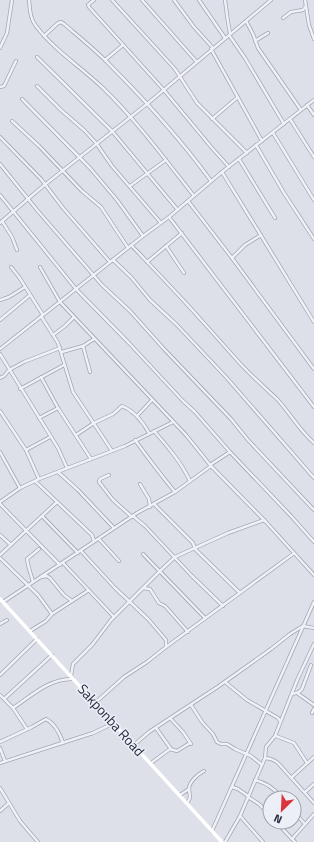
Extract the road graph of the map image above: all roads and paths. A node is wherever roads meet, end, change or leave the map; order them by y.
1 (12, 0) edge
2 (29, 0) edge
3 (94, 0) edge
4 (112, 0) edge
5 (142, 0) edge
6 (174, 0) edge
7 (199, 0) edge
8 (225, 0) edge
9 (271, 0) edge
10 (305, 0) edge
11 (267, 1) edge
12 (306, 7) junction
13 (283, 18) dead end
14 (246, 21) junction
15 (268, 33) dead end
16 (230, 34) junction
17 (313, 35) edge
18 (44, 36) junction
19 (225, 38) junction
20 (314, 39) edge
21 (255, 41) junction
22 (124, 45) junction
23 (0, 48) edge
24 (212, 48) junction
25 (37, 57) dead end
26 (105, 60) junction
27 (16, 61) dead end
28 (196, 62) junction
29 (180, 75) junction
30 (37, 86) dead end
31 (0, 87) edge
32 (163, 89) junction
33 (238, 97) junction
34 (22, 99) dead end
35 (314, 100) edge
36 (147, 104) junction
37 (307, 106) junction
38 (301, 110) junction
39 (314, 115) edge
40 (130, 116) junction
41 (290, 119) junction
42 (212, 120) junction
43 (12, 121) dead end
44 (284, 124) junction
45 (112, 131) junction
46 (273, 133) junction
47 (0, 137) edge
48 (262, 141) junction
49 (96, 143) junction
50 (256, 145) junction
51 (247, 153) junction
52 (79, 157) junction
53 (314, 157) edge
54 (239, 159) junction
55 (166, 160) junction
56 (0, 164) edge
57 (229, 167) junction
58 (63, 170) junction
59 (222, 172) junction
60 (148, 174) junction
61 (211, 181) junction
62 (45, 184) junction
63 (130, 186) junction
64 (0, 195) edge
65 (194, 196) junction
66 (28, 198) junction
67 (314, 200) edge
68 (188, 201) junction
69 (177, 209) junction
70 (12, 212) junction
71 (169, 216) junction
72 (275, 218) dead end
73 (1, 222) edge
74 (161, 223) junction
75 (182, 233) junction
76 (261, 235) junction
77 (143, 236) junction
78 (314, 239) edge
79 (131, 245) junction
80 (166, 246) junction
81 (128, 248) junction
82 (17, 250) dead end
83 (232, 258) junction
84 (112, 261) junction
85 (147, 262) junction
86 (11, 267) dead end
87 (40, 267) dead end
88 (184, 273) dead end
89 (94, 275) junction
90 (25, 287) junction
91 (76, 289) junction
92 (30, 295) junction
93 (0, 300) edge
94 (60, 302) junction
95 (42, 316) junction
96 (74, 317) junction
97 (0, 320) edge
98 (314, 322) edge
99 (53, 335) junction
100 (94, 339) junction
101 (83, 346) junction
102 (60, 348) junction
103 (0, 349) edge
104 (62, 352) junction
105 (0, 354) edge
106 (64, 365) junction
107 (314, 369) edge
108 (9, 370) junction
109 (90, 372) dead end
110 (41, 377) junction
111 (0, 378) edge
112 (20, 389) junction
113 (152, 400) junction
114 (58, 408) junction
115 (314, 408) edge
116 (0, 411) edge
117 (137, 416) junction
118 (39, 418) junction
119 (173, 422) junction
120 (94, 423) junction
121 (154, 431) junction
122 (149, 433) junction
123 (76, 435) junction
124 (50, 437) junction
125 (135, 440) junction
126 (314, 443) edge
127 (26, 450) junction
128 (112, 451) junction
129 (0, 452) edge
130 (230, 452) junction
131 (91, 459) junction
132 (211, 465) junction
133 (67, 468) junction
134 (58, 472) junction
135 (109, 475) dead end
136 (314, 478) edge
137 (39, 479) junction
138 (35, 481) junction
139 (190, 481) junction
140 (140, 484) dead end
141 (20, 488) junction
142 (175, 492) junction
143 (58, 502) junction
144 (0, 503) edge
145 (154, 504) junction
146 (150, 507) junction
147 (314, 510) edge
148 (42, 516) junction
149 (133, 517) junction
150 (264, 520) junction
151 (114, 528) junction
152 (26, 531) junction
153 (0, 535) edge
154 (99, 539) junction
155 (94, 542) junction
156 (314, 542) edge
157 (11, 545) junction
158 (40, 549) dead end
159 (195, 549) junction
160 (80, 552) junction
161 (143, 554) dead end
162 (293, 554) junction
163 (0, 557) edge
164 (175, 557) junction
165 (119, 560) dead end
166 (62, 564) junction
167 (159, 572) junction
168 (314, 575) edge
169 (40, 577) junction
170 (33, 582) junction
171 (28, 585) junction
172 (143, 588) junction
173 (89, 590) junction
174 (240, 594) junction
175 (0, 599) edge
176 (72, 601) junction
177 (3, 602) junction
178 (130, 602) junction
179 (314, 602) edge
180 (223, 606) junction
181 (309, 613) junction
182 (52, 614) junction
183 (314, 614) edge
184 (114, 617) junction
185 (205, 618) junction
186 (7, 620) dead end
187 (0, 624) edge
188 (303, 626) junction
189 (314, 628) edge
190 (30, 631) junction
191 (188, 632) junction
192 (37, 639) junction
193 (314, 644) edge
194 (166, 647) junction
195 (52, 655) junction
196 (311, 665) dead end
197 (72, 666) junction
198 (64, 667) dead end
199 (0, 675) edge
200 (73, 678) junction
201 (225, 682) junction
202 (296, 693) junction
203 (0, 695) edge
204 (292, 695) junction
205 (4, 699) junction
206 (95, 702) junction
207 (191, 705) junction
208 (314, 705) edge
209 (13, 708) junction
210 (314, 709) edge
211 (265, 711) junction
212 (312, 713) dead end
213 (170, 718) junction
214 (281, 722) junction
215 (114, 723) junction
216 (156, 728) junction
217 (27, 729) junction
218 (275, 736) junction
219 (0, 742) edge
220 (63, 743) junction
221 (134, 745) junction
222 (0, 748) edge
223 (171, 749) junction
224 (246, 754) junction
225 (314, 757) edge
226 (265, 758) junction
227 (5, 761) junction
228 (0, 763) edge
229 (151, 763) junction
230 (308, 763) junction
231 (262, 765) junction
232 (204, 770) dead end
233 (291, 778) junction
234 (256, 780) junction
235 (314, 784) edge
236 (0, 788) edge
237 (232, 788) junction
238 (189, 789) junction
239 (275, 790) edge
240 (305, 792) junction
241 (180, 796) junction
242 (248, 797) junction
243 (9, 803) junction
244 (187, 803) junction
245 (314, 803) edge
246 (262, 807) edge
247 (0, 810) edge
248 (314, 814) edge
249 (240, 816) junction
250 (302, 821) edge
251 (305, 824) junction
252 (284, 830) edge
253 (212, 831) junction
254 (292, 839) junction
255 (38, 842) edge
256 (224, 842) edge
257 (263, 842) edge
258 (295, 842) edge

1 - 23 street
2 - 18 street
3 - 22 street
4 - 29 street
5 - 28 street
6 - 24 street
7 - 19 street
8 - 16 street
9 - 11 street
10 - 12 street
11 - 14 street
12 - 13 street
12 - 17 street
14 - 16 street
14 - 21 street
15 - 21 street
16 - 19 street
16 - 44 street
17 - 20 street
18 - 26 street
18 - 40 street
19 - 24 street
21 - 38 street
22 - 26 street
22 - 32 street
24 - 28 street
24 - 33 street
25 - 45 street
26 - 36 street
27 - 31 street
28 - 29 street
29 - 32 street
29 - 42 street
30 - 49 street
32 - 36 street
32 - 57 street
33 - 42 street
33 - 48 street
34 - 52 street
35 - 37 street
36 - 40 street
36 - 61 street
37 - 38 street
37 - 39 street
38 - 41 street
40 - 45 street
40 - 55 street
41 - 44 street
41 - 53 street
42 - 51 street
43 - 58 street
44 - 46 street
45 - 49 street
45 - 60 street
46 - 48 street
46 - 67 street
47 - 62 street
48 - 50 street
49 - 52 street
49 - 63 street
50 - 51 street
50 - 78 street
51 - 54 street
52 - 58 street
52 - 77 street
54 - 57 street
54 - 72 street
55 - 60 street
55 - 65 street
56 - 66 street
57 - 59 street
58 - 62 street
58 - 81 street
59 - 61 street
59 - 76 street
60 - 63 street
60 - 69 street
61 - 65 street
62 - 66 street
62 - 84 street
63 - 74 street
64 - 70 street
65 - 68 street
66 - 70 street
66 - 89 street
68 - 69 street
68 - 83 street
69 - 71 street
70 - 73 street
70 - 91 street
71 - 74 street
71 - 75 street
73 - 82 street
74 - 77 street
75 - 80 street
75 - 115 street
76 - 83 street
76 - 98 street
77 - 79 street
79 - 81 street
79 - 85 street
80 - 85 street
80 - 88 street
81 - 84 street
83 - 107 street
84 - 89 street
84 - 136 street
85 - 126 street
86 - 90 street
87 - 94 street
89 - 91 street
89 - 147 street
90 - 92 street
90 - 93 street
91 - 94 street
91 - 130 street
92 - 95 street
92 - 97 street
94 - 95 street
94 - 96 street
95 - 99 street
95 - 103 street
96 - 99 street
96 - 100 street
99 - 102 street
100 - 101 street
100 - 113 street
101 - 104 street
101 - 109 street
102 - 104 street
102 - 108 street
104 - 106 street
105 - 108 street
106 - 110 street
106 - 120 street
108 - 111 street
108 - 112 street
110 - 112 street
110 - 114 street
112 - 118 street
113 - 117 street
113 - 119 street
114 - 118 street
114 - 123 street
116 - 127 street
117 - 120 street
117 - 122 street
118 - 124 street
119 - 121 street
119 - 132 street
120 - 123 street
120 - 128 street
121 - 122 street
121 - 139 street
122 - 125 street
123 - 131 street
124 - 127 street
124 - 133 street
125 - 128 street
125 - 142 street
127 - 137 street
128 - 131 street
129 - 141 street
130 - 132 street
130 - 156 street
131 - 133 street
132 - 139 street
132 - 150 street
133 - 134 street
134 - 137 street
134 - 151 street
135 - 149 street
137 - 138 street
138 - 141 street
138 - 143 street
139 - 142 street
140 - 146 street
141 - 144 street
142 - 145 street
143 - 148 street
143 - 155 street
144 - 152 street
145 - 146 street
145 - 159 street
146 - 149 street
148 - 152 street
148 - 160 street
149 - 151 street
149 - 164 street
150 - 159 street
150 - 162 street
151 - 154 street
152 - 157 street
152 - 166 street
153 - 157 street
154 - 155 street
154 - 165 street
155 - 160 street
157 - 163 street
158 - 170 street
159 - 164 street
159 - 174 street
160 - 166 street
160 - 178 street
161 - 167 street
162 - 168 street
162 - 174 street
163 - 171 street
164 - 167 street
164 - 180 street
166 - 169 street
166 - 173 street
167 - 172 street
167 - 185 street
169 - 170 street
169 - 176 street
170 - 171 street
171 - 177 street
171 - 182 street
172 - 178 street
172 - 191 street
173 - 176 street
173 - 184 street
174 - 180 street
175 - 177 main road, Sakponba Road
176 - 182 street
177 - 190 main road, Sakponba Road
178 - 184 street
178 - 194 street
179 - 181 street
180 - 185 street
181 - 183 street
181 - 188 street
182 - 190 street
184 - 197 street
185 - 191 street
186 - 187 street
188 - 189 street
188 - 201 street
188 - 211 street
190 - 192 main road, Sakponba Road
191 - 194 street
192 - 195 main road, Sakponba Road
192 - 199 street
193 - 204 street
194 - 206 street
195 - 200 main road, Sakponba Road
195 - 205 street
196 - 202 street
197 - 198 street
197 - 200 street
200 - 206 main road, Sakponba Road
200 - 209 street
201 - 207 street
201 - 211 street
202 - 204 street
202 - 208 street
203 - 205 street
204 - 214 street
205 - 209 street
206 - 215 main road, Sakponba Road
207 - 213 street
207 - 224 street
209 - 217 street
210 - 212 street
211 - 214 street
211 - 224 street
213 - 216 street
213 - 223 street
214 - 218 street
215 - 220 street
215 - 221 main road, Sakponba Road
216 - 221 street
216 - 223 street
217 - 219 street
217 - 220 street
218 - 226 street
218 - 230 street
220 - 227 street
221 - 229 main road, Sakponba Road
222 - 227 street
223 - 229 street
224 - 231 street
224 - 237 street
225 - 230 street
226 - 231 street
226 - 233 street
227 - 228 street
229 - 241 main road, Sakponba Road
230 - 233 street
231 - 234 street
232 - 238 street
233 - 240 street
234 - 239 street
234 - 242 street
235 - 240 street
236 - 243 street
237 - 242 street
237 - 253 street
238 - 241 street
238 - 244 street
240 - 245 street
241 - 244 main road, Sakponba Road
242 - 246 street
242 - 249 street
243 - 247 street
243 - 255 street
244 - 253 main road, Sakponba Road
248 - 251 street
249 - 256 street
249 - 257 street
250 - 251 street
251 - 254 street
252 - 254 street
253 - 256 main road, Sakponba Road
254 - 258 street

